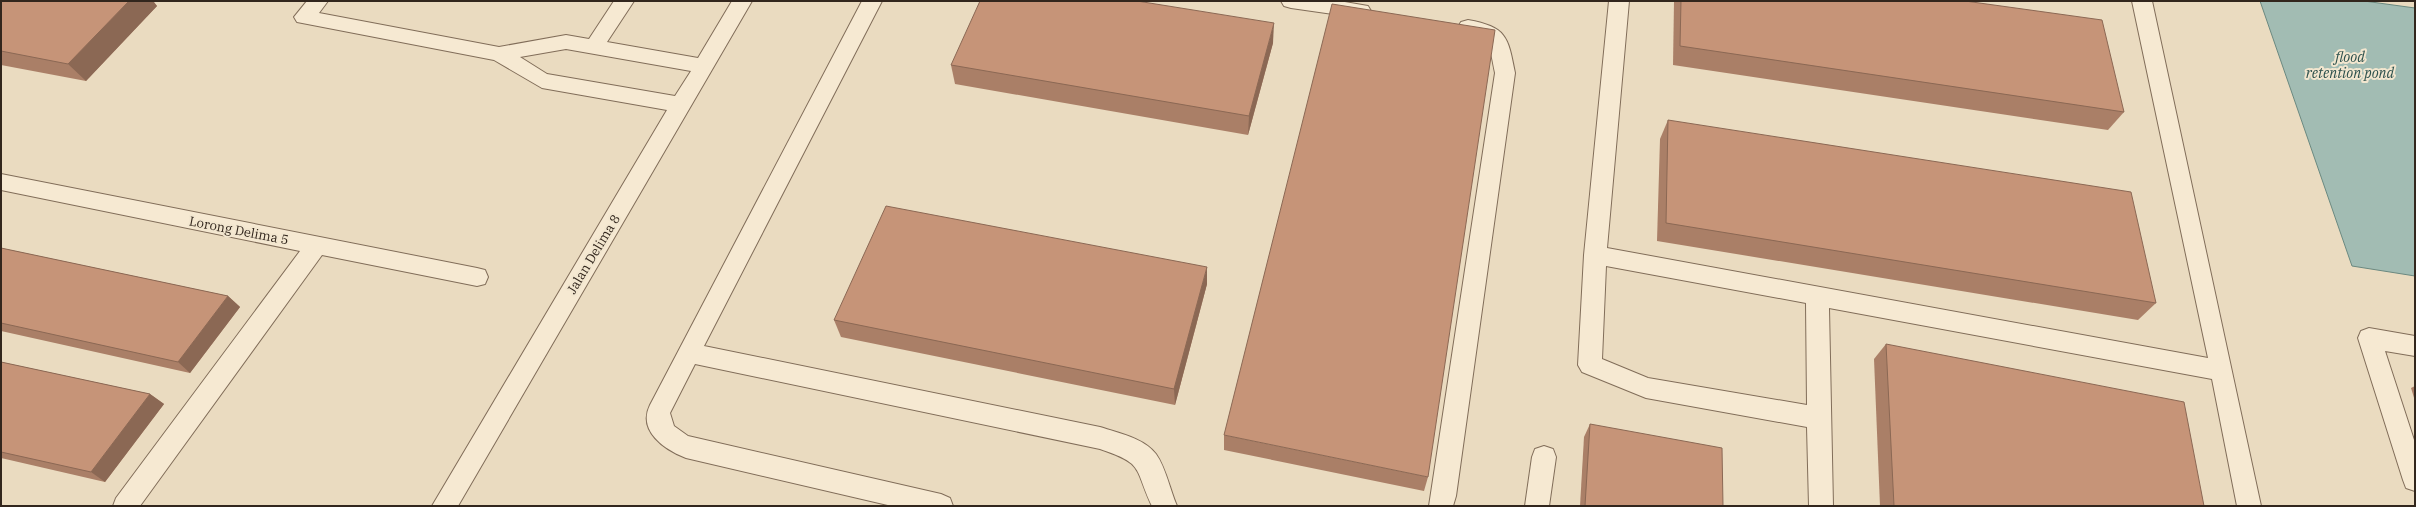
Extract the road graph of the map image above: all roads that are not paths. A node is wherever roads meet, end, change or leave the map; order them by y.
1 (318, 1) edge
2 (624, 1) edge
3 (742, 1) edge
4 (872, 1) edge
5 (1291, 1) edge
6 (1619, 1) edge
7 (2137, 2) edge
8 (1378, 13) edge
9 (1450, 24) edge
10 (594, 47) junction
11 (499, 54) junction
12 (704, 66) junction
13 (681, 105) junction
14 (1, 182) edge
15 (317, 245) junction
16 (1595, 255) junction
17 (477, 277) dead end
18 (1817, 296) junction
19 (2415, 346) edge
20 (688, 354) junction
21 (2222, 371) junction
22 (1819, 418) junction
23 (1544, 457) dead end
24 (2415, 480) edge
25 (125, 506) edge
26 (444, 506) edge
27 (941, 506) edge
28 (1165, 506) edge
29 (1441, 506) edge
30 (1537, 506) edge
31 (1821, 506) edge
32 (2249, 506) edge

1 - 11 street
2 - 10 street
3 - 12 street, Jalan Delima 8
4 - 20 street
5 - 8 street
6 - 16 street
7 - 21 street
9 - 29 street
10 - 11 street
10 - 12 street
11 - 13 street
12 - 13 street, Jalan Delima 8
13 - 26 street, Jalan Delima 8
14 - 15 street, Lorong Delima 5
15 - 17 street, Lorong Delima 5
15 - 25 street
16 - 18 street
16 - 22 street
18 - 21 street
18 - 22 street
19 - 24 street
20 - 27 street
20 - 28 street
21 - 32 street
22 - 31 street
23 - 30 street

